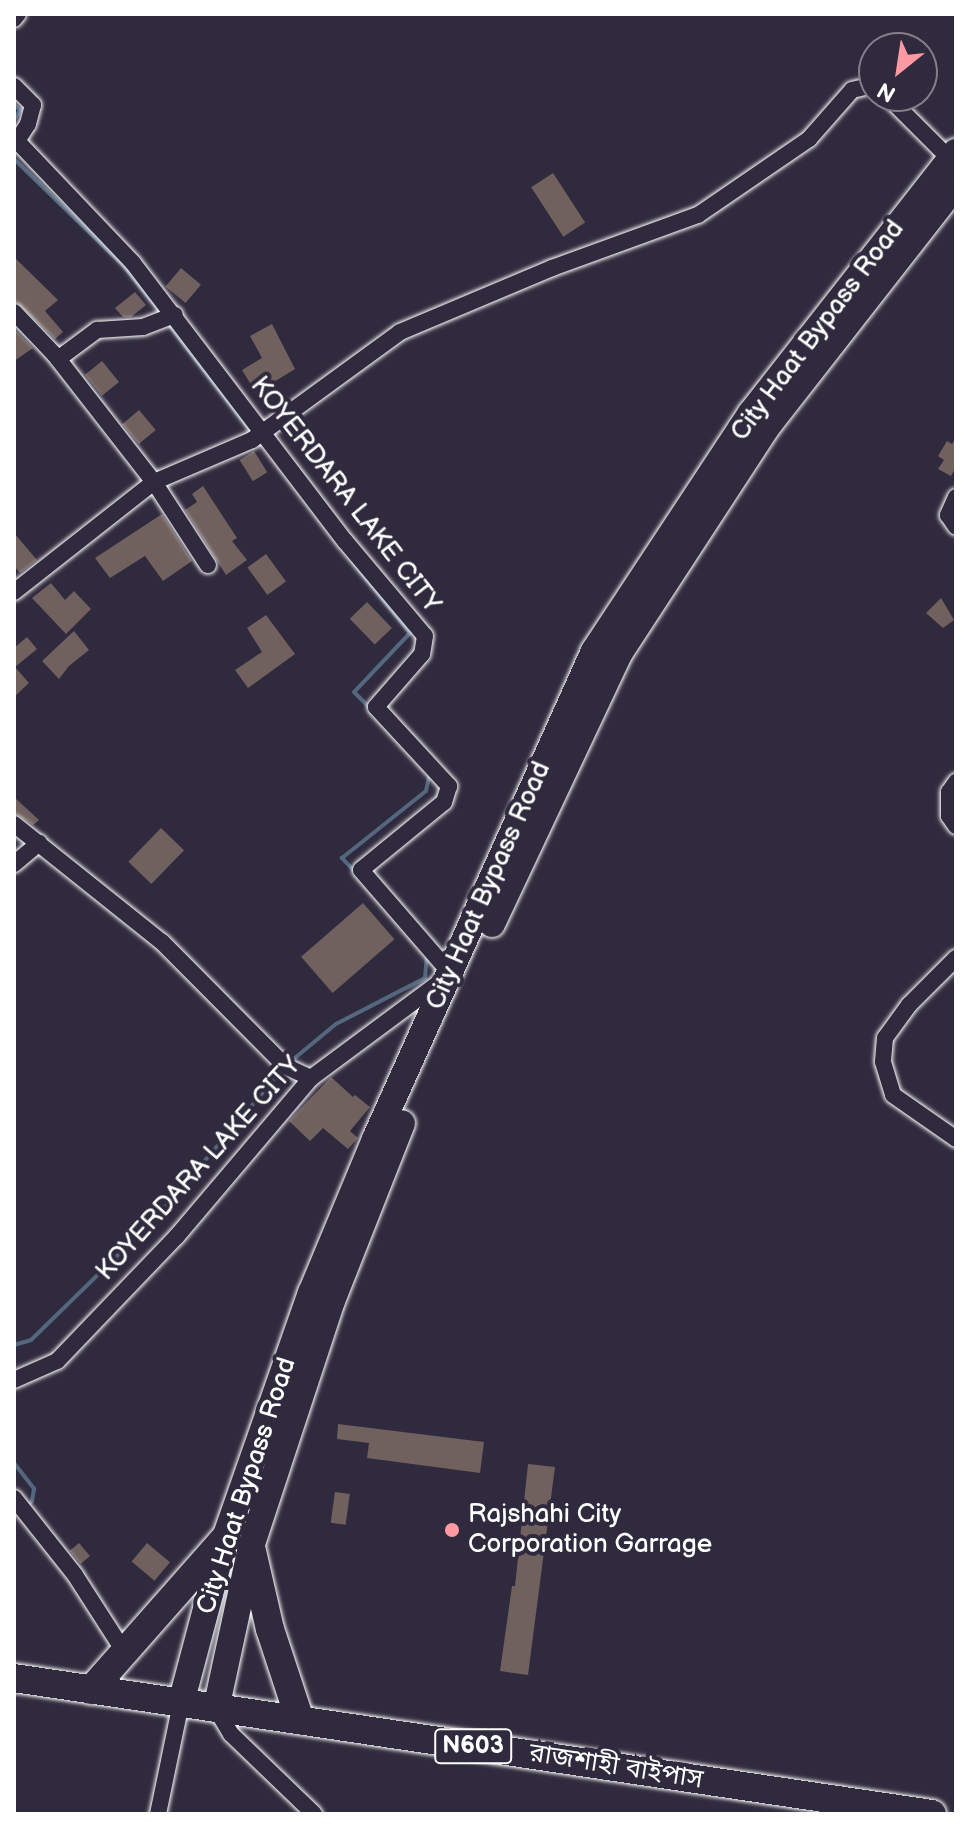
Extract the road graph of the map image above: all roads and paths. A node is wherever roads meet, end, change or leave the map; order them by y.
1 (18, 14) edge
2 (14, 19) edge
3 (14, 86) edge
4 (858, 89) edge
5 (905, 112) edge
6 (15, 142) edge
7 (953, 155) edge
8 (956, 185) edge
9 (14, 312) edge
10 (175, 315) junction
11 (58, 359) junction
12 (259, 435) junction
13 (154, 482) junction
14 (956, 497) edge
15 (956, 527) edge
16 (208, 565) dead end
17 (16, 585) edge
18 (956, 782) edge
19 (14, 824) edge
20 (956, 826) edge
21 (39, 843) junction
22 (14, 864) edge
23 (956, 958) edge
24 (451, 974) junction
25 (311, 1078) junction
26 (956, 1139) edge
27 (14, 1380) edge
28 (20, 1506) edge
29 (238, 1543) junction
30 (125, 1653) junction
31 (14, 1678) edge
32 (91, 1690) junction
33 (181, 1703) junction
34 (216, 1709) junction
35 (300, 1720) junction
36 (158, 1814) edge
37 (314, 1814) edge
38 (932, 1814) edge

1 - 2 street
3 - 6 street, KOYERDARA LAKE CITY
4 - 12 street
5 - 7 street
6 - 10 street, KOYERDARA LAKE CITY
7 - 24 main road, City Haat Bypass Road
8 - 29 main road, City Haat Bypass Road
9 - 11 street
10 - 11 street
10 - 12 street, KOYERDARA LAKE CITY
11 - 13 street
12 - 13 street
12 - 24 street, KOYERDARA LAKE CITY
13 - 16 street
13 - 17 street
14 - 15 street
18 - 20 street
19 - 21 street
21 - 22 street
21 - 25 street
23 - 26 street
24 - 25 street, KOYERDARA LAKE CITY
24 - 29 main road, City Haat Bypass Road
25 - 27 street, KOYERDARA LAKE CITY
28 - 30 street
29 - 30 highway
29 - 33 main road, City Haat Bypass Road
29 - 34 main road, City Haat Bypass Road
29 - 35 highway
30 - 32 highway
31 - 32 highway, রাজশাহী বাইপাস / N603
32 - 33 highway, রাজশাহী বাইপাস / N603
33 - 34 highway, রাজশাহী বাইপাস / N603
33 - 36 street
34 - 35 highway, রাজশাহী বাইপাস / N603
34 - 37 street
35 - 38 highway, রাজশাহী বাইপাস / N603

